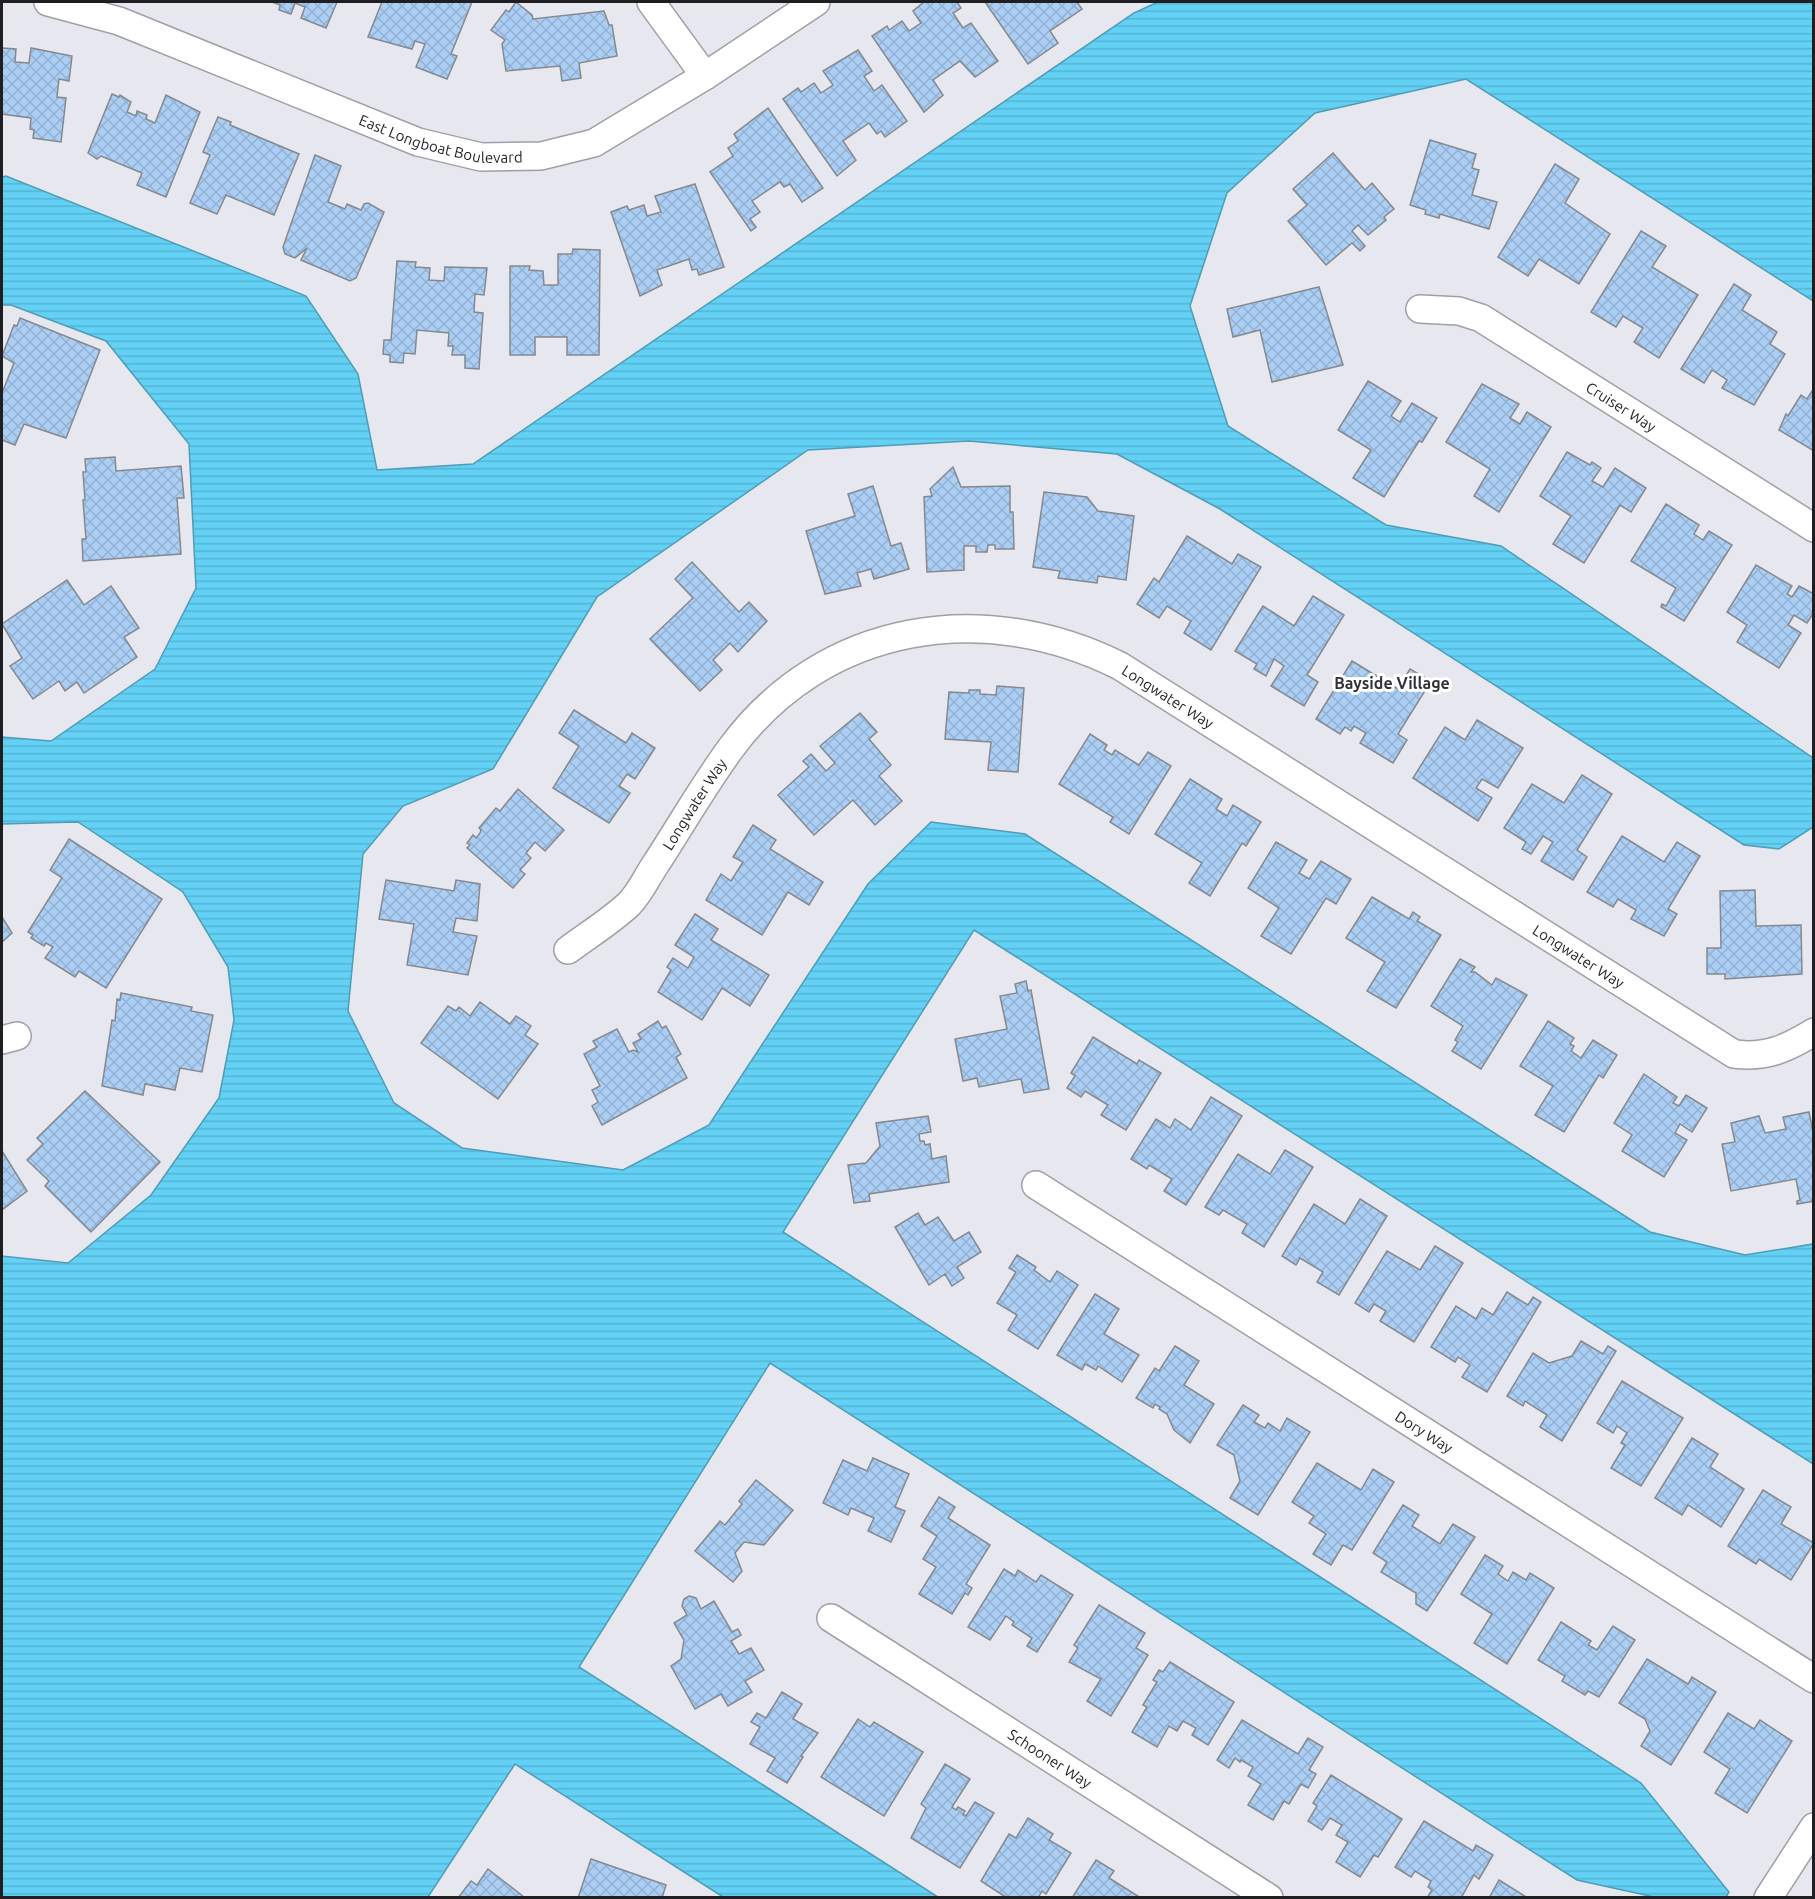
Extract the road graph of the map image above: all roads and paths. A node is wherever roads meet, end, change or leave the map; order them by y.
1 (48, 2) edge
2 (651, 2) edge
3 (816, 2) edge
4 (705, 76) junction
5 (1420, 309) dead end
6 (1814, 528) edge
7 (568, 950) dead end
8 (1814, 1032) edge
9 (1036, 1185) dead end
10 (831, 1618) dead end
11 (1814, 1679) edge
12 (1814, 1827) edge
13 (1770, 1896) edge
14 (1269, 1898) edge

1 - 4 street, East Longboat Boulevard
2 - 4 street
3 - 4 street, East Longboat Boulevard
5 - 6 street, Cruiser Way
7 - 8 street, Longwater Way
9 - 11 street, Dory Way
10 - 14 street, Schooner Way
12 - 13 street

